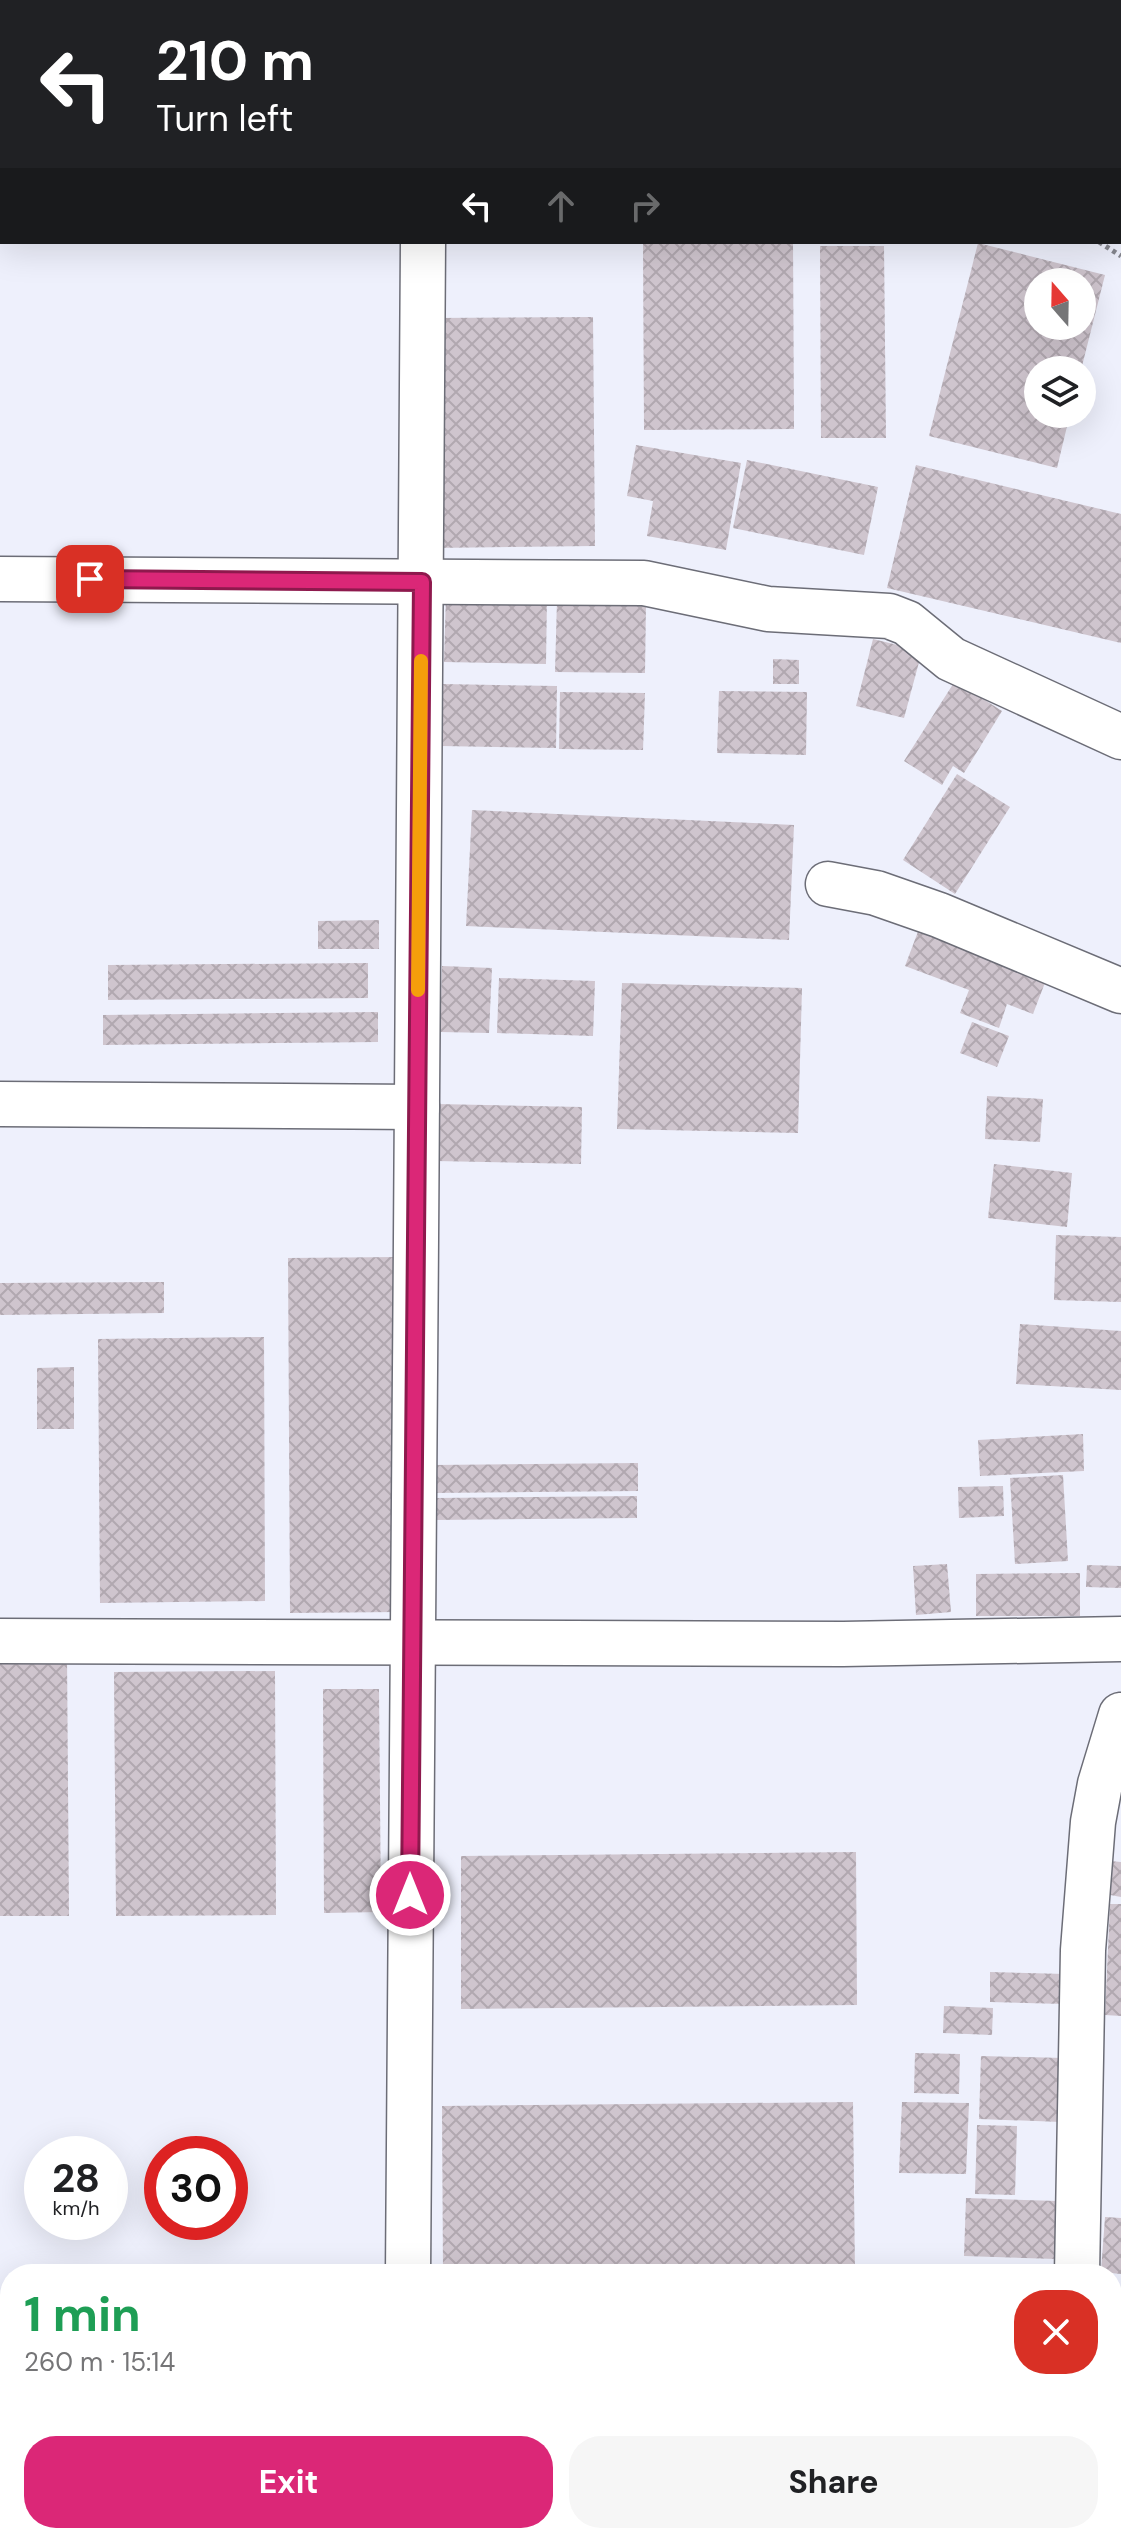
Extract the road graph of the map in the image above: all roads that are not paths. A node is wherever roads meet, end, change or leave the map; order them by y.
1 (423, 244) edge
2 (0, 579) edge
3 (422, 582) junction
4 (1121, 737) edge
5 (828, 884) dead end
6 (1121, 991) edge
7 (0, 1104) edge
8 (417, 1107) junction
9 (1121, 1639) edge
10 (0, 1641) edge
11 (411, 1643) junction
12 (1121, 1715) edge
13 (1107, 1853) edge
14 (408, 2264) edge
15 (1077, 2264) edge

1 - 3 street
2 - 3 street
3 - 4 street
3 - 8 street
5 - 6 street
7 - 8 street
8 - 11 street
9 - 11 street
10 - 11 street
11 - 14 street
12 - 13 street
13 - 15 street

